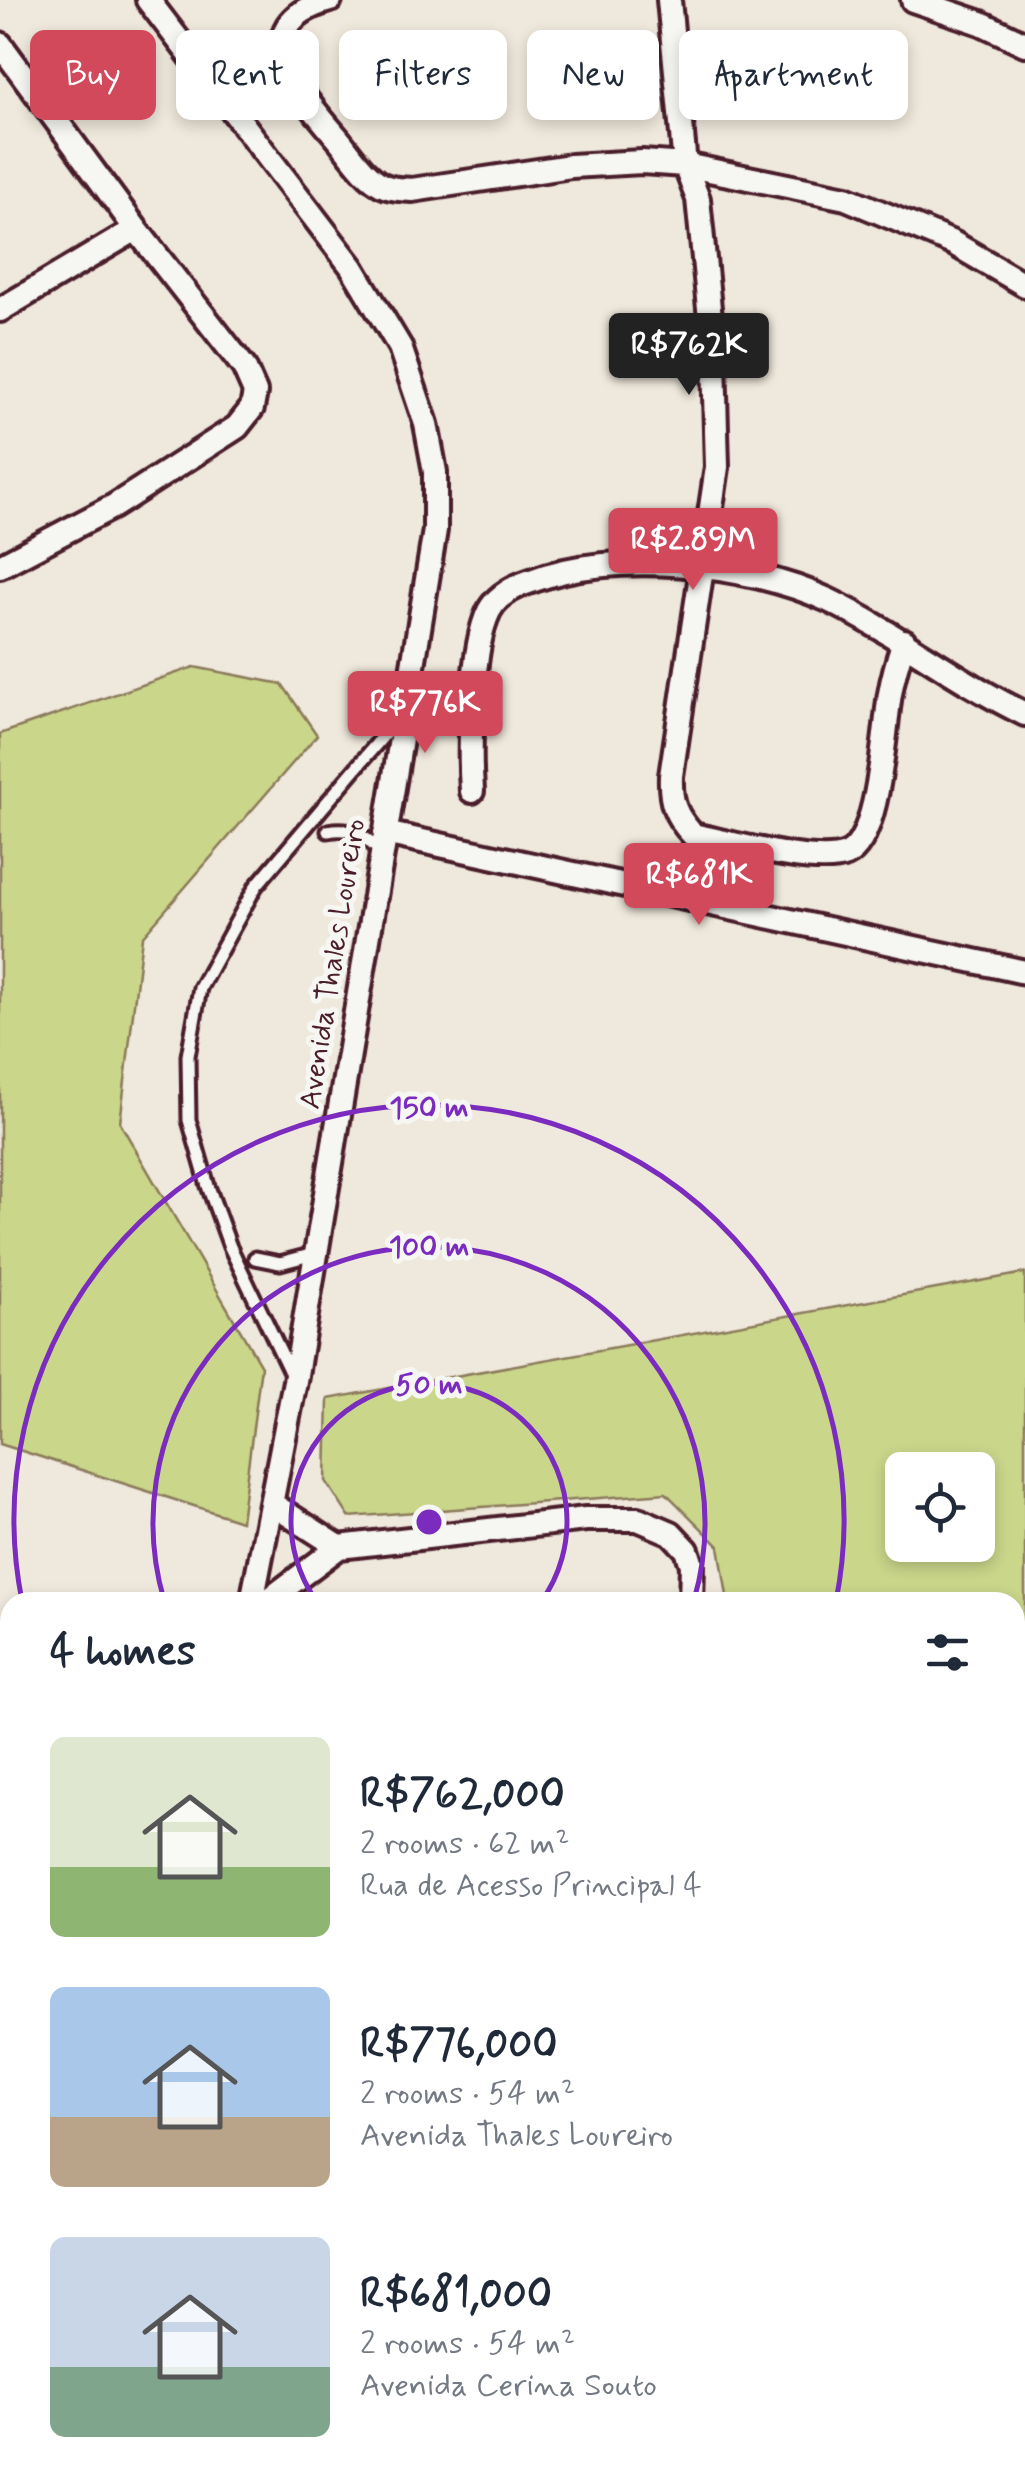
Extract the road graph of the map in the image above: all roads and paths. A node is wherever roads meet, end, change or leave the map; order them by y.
1 (148, 0) edge
2 (330, 0) edge
3 (669, 0) edge
4 (912, 0) edge
5 (1025, 44) edge
6 (1, 48) edge
7 (686, 165) junction
8 (136, 229) junction
9 (1025, 285) edge
10 (0, 310) edge
11 (0, 566) edge
12 (704, 568) junction
13 (904, 642) junction
14 (406, 708) junction
15 (1025, 714) edge
16 (472, 791) dead end
17 (328, 831) dead end
18 (383, 843) junction
19 (1025, 972) edge
20 (316, 1254) junction
21 (255, 1258) dead end
22 (295, 1382) junction
23 (272, 1504) junction
24 (339, 1547) junction
25 (254, 1592) edge
26 (279, 1592) edge
27 (691, 1592) edge

1 - 14 street, Avenida Thales Loureiro
2 - 7 street
3 - 7 street
4 - 5 street
6 - 8 street
7 - 9 street
7 - 12 street
8 - 10 street
8 - 11 street
12 - 13 street
12 - 13 street
12 - 16 street
13 - 15 street
14 - 18 street, Avenida Thales Loureiro
14 - 22 lane
17 - 18 lane
18 - 19 street
18 - 20 street, Avenida Thales Loureiro
20 - 21 lane
20 - 22 street, Avenida Thales Loureiro
22 - 23 street, Avenida Thales Loureiro
23 - 24 street
23 - 25 street, Avenida Thales Loureiro
24 - 26 street
24 - 27 street

